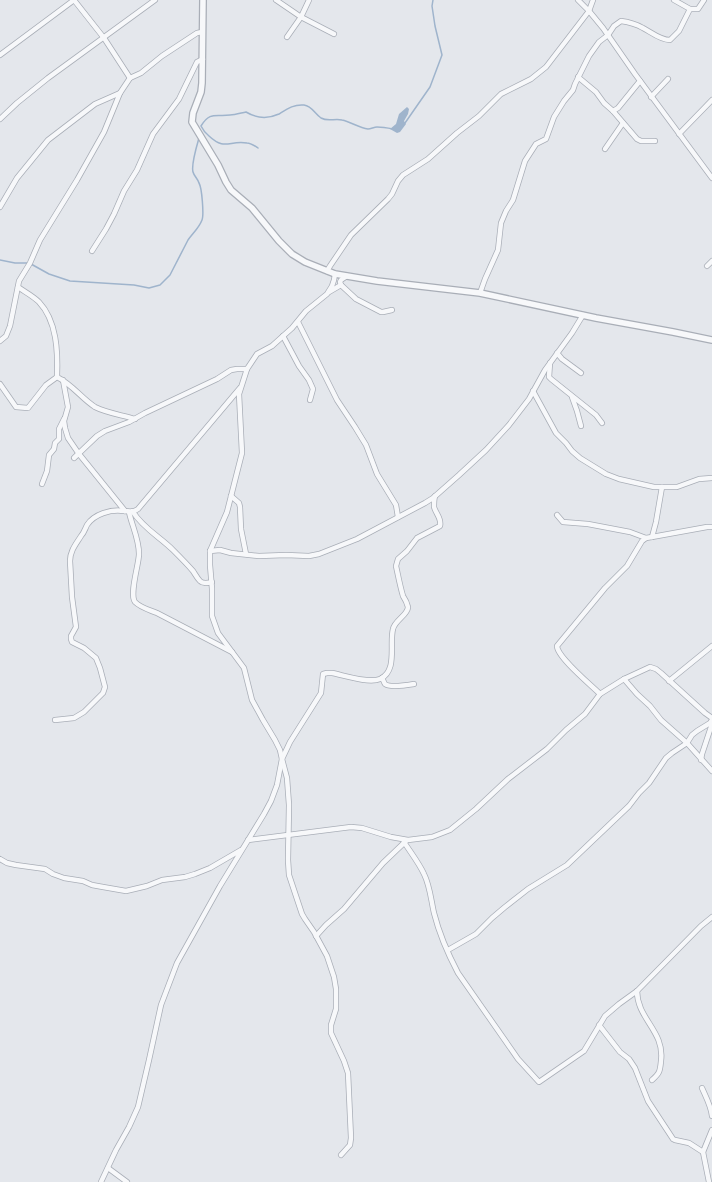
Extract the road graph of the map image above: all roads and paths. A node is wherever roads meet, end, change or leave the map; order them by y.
1 (74, 0) edge
2 (155, 0) edge
3 (203, 0) edge
4 (276, 0) edge
5 (309, 0) edge
6 (578, 0) edge
7 (593, 0) edge
8 (674, 0) edge
9 (704, 0) edge
10 (690, 9) junction
11 (589, 11) junction
12 (301, 17) junction
13 (202, 32) junction
14 (334, 34) dead end
15 (608, 35) junction
16 (287, 37) dead end
17 (104, 38) junction
18 (0, 55) edge
19 (203, 59) junction
20 (578, 77) junction
21 (130, 78) junction
22 (668, 79) dead end
23 (640, 81) junction
24 (120, 93) junction
25 (651, 96) junction
26 (712, 100) edge
27 (613, 111) junction
28 (0, 119) edge
29 (623, 123) junction
30 (679, 134) junction
31 (655, 141) dead end
32 (605, 149) dead end
33 (712, 178) edge
34 (0, 206) edge
35 (92, 250) dead end
36 (712, 261) edge
37 (707, 266) dead end
38 (327, 271) junction
39 (335, 274) junction
40 (347, 276) junction
41 (341, 285) junction
42 (18, 287) junction
43 (480, 293) junction
44 (327, 294) junction
45 (392, 310) dead end
46 (583, 315) junction
47 (298, 322) junction
48 (283, 336) junction
49 (712, 340) edge
50 (0, 341) edge
51 (556, 353) junction
52 (550, 362) junction
53 (247, 369) junction
54 (581, 373) dead end
55 (57, 377) junction
56 (63, 380) junction
57 (0, 384) edge
58 (241, 386) junction
59 (533, 391) junction
60 (572, 397) junction
61 (310, 400) dead end
62 (66, 415) junction
63 (135, 419) junction
64 (602, 423) dead end
65 (581, 426) dead end
66 (79, 454) junction
67 (74, 458) dead end
68 (712, 478) edge
69 (42, 484) dead end
70 (662, 487) junction
71 (231, 496) junction
72 (435, 496) junction
73 (129, 512) junction
74 (557, 515) dead end
75 (398, 517) junction
76 (712, 527) edge
77 (652, 537) junction
78 (646, 538) junction
79 (210, 551) junction
80 (246, 554) junction
81 (212, 582) junction
82 (712, 646) edge
83 (233, 653) junction
84 (382, 678) junction
85 (624, 679) junction
86 (669, 681) junction
87 (414, 684) dead end
88 (600, 694) junction
89 (712, 719) edge
90 (55, 720) dead end
91 (712, 724) edge
92 (686, 743) junction
93 (282, 759) junction
94 (701, 760) junction
95 (712, 771) edge
96 (288, 835) junction
97 (248, 840) junction
98 (406, 841) junction
99 (242, 849) junction
100 (0, 859) edge
101 (712, 917) edge
102 (316, 936) junction
103 (448, 950) junction
104 (637, 991) junction
105 (599, 1025) junction
106 (652, 1080) dead end
107 (702, 1088) dead end
108 (712, 1113) edge
109 (712, 1116) edge
110 (712, 1130) edge
111 (703, 1152) junction
112 (341, 1155) dead end
113 (108, 1168) junction
114 (101, 1182) edge
115 (126, 1182) edge
116 (709, 1182) edge

1 - 17 street
1 - 18 street
2 - 17 street
3 - 13 street
4 - 12 street
5 - 12 street
6 - 11 street
7 - 11 street
8 - 10 street
9 - 10 street
10 - 15 street
11 - 15 street
11 - 38 street
12 - 14 street
12 - 16 street
13 - 19 street
13 - 21 street
15 - 20 street
15 - 23 street
17 - 21 street
17 - 28 street
19 - 35 street
19 - 38 street
20 - 27 street
20 - 43 street
21 - 24 street
22 - 25 street
23 - 25 street
23 - 27 street
24 - 34 street
24 - 42 street
25 - 30 street
26 - 30 street
27 - 29 street
29 - 31 street
29 - 32 street
30 - 33 street
36 - 37 street
38 - 39 street
39 - 40 street
39 - 44 street
40 - 41 street
40 - 43 street
41 - 44 street
41 - 45 street
42 - 50 street
42 - 55 street
43 - 46 street
44 - 47 street
46 - 49 street
46 - 51 street
47 - 48 street
47 - 75 street
48 - 53 street
48 - 61 street
51 - 52 street
51 - 54 street
52 - 59 street
52 - 60 street
53 - 58 street
53 - 63 street
55 - 56 street
55 - 57 street
56 - 62 street
56 - 63 street
58 - 71 street
58 - 73 street
59 - 70 street
59 - 72 street
60 - 64 street
60 - 65 street
62 - 66 street
62 - 69 street
63 - 66 street
66 - 67 street
66 - 73 street
68 - 70 street
70 - 77 street
71 - 79 street
71 - 80 street
72 - 75 street
72 - 84 street
73 - 81 street
73 - 83 street
73 - 90 street
74 - 78 street
75 - 80 street
76 - 77 street
77 - 78 street
78 - 88 street
79 - 80 street
79 - 81 street
81 - 83 street
82 - 86 street
83 - 93 street
84 - 87 street
84 - 93 street
85 - 86 street
85 - 88 street
85 - 92 street
86 - 89 street
88 - 98 street
89 - 92 street
91 - 94 street
92 - 94 street
92 - 103 street
93 - 96 street
93 - 97 street
94 - 95 street
96 - 97 street
96 - 98 street
96 - 102 street
97 - 99 street
98 - 102 street
98 - 103 street
99 - 100 street
99 - 113 street
101 - 104 street
102 - 112 street
103 - 105 street
104 - 105 street
104 - 106 street
105 - 111 street
107 - 108 street
108 - 109 street
110 - 111 street
111 - 116 street
113 - 114 street
113 - 115 street

